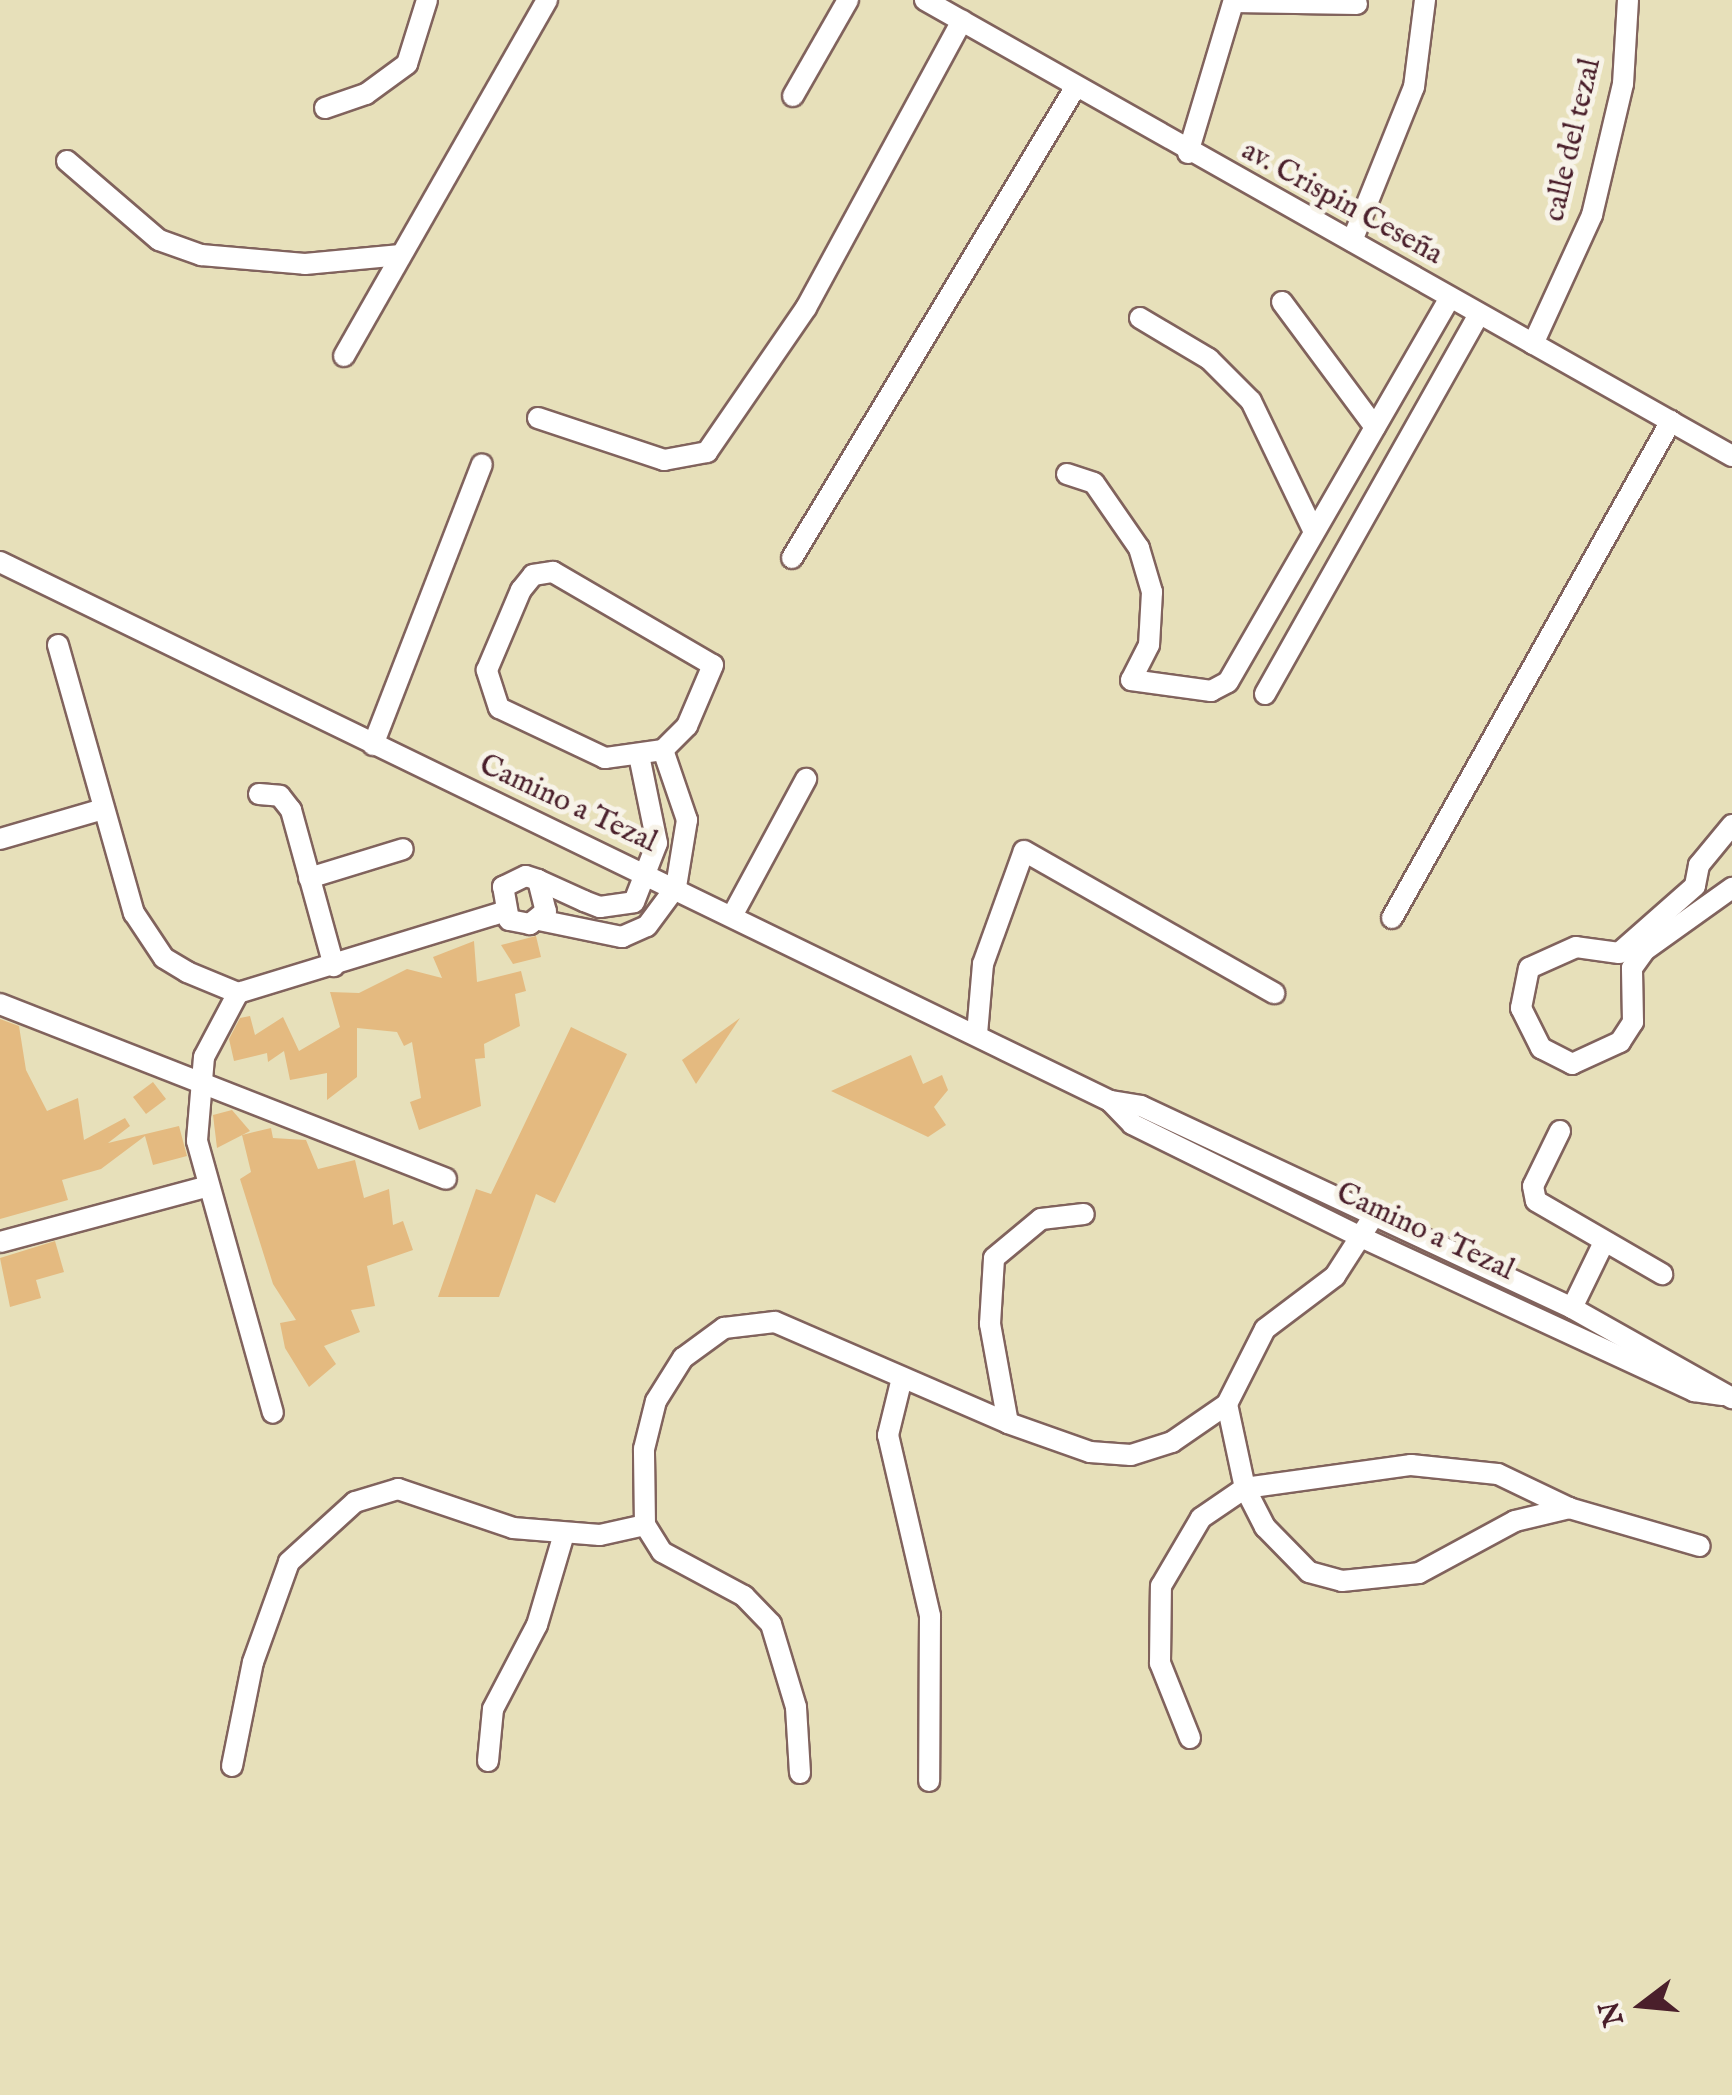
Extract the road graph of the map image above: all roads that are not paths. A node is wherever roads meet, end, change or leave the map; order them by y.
1 (427, 0) edge
2 (547, 0) edge
3 (848, 0) edge
4 (925, 0) edge
5 (1425, 0) edge
6 (1628, 0) edge
7 (1234, 1) edge
8 (1357, 4) dead end
9 (962, 21) junction
10 (1076, 88) junction
11 (793, 96) dead end
12 (325, 108) dead end
13 (1188, 154) junction
14 (67, 161) dead end
15 (1352, 241) junction
16 (401, 255) junction
17 (1450, 297) junction
18 (1282, 302) dead end
19 (1479, 314) junction
20 (1140, 318) dead end
21 (1533, 344) junction
22 (344, 356) dead end
23 (538, 418) dead end
24 (1671, 421) junction
25 (1375, 427) junction
26 (1732, 456) edge
27 (482, 464) dead end
28 (1067, 474) dead end
29 (1314, 532) junction
30 (792, 558) dead end
31 (0, 562) edge
32 (58, 646) dead end
33 (1265, 694) dead end
34 (374, 746) junction
35 (663, 750) junction
36 (640, 760) junction
37 (806, 778) dead end
38 (259, 794) dead end
39 (103, 809) junction
40 (1732, 824) edge
41 (0, 839) edge
42 (403, 848) dead end
43 (652, 876) junction
44 (309, 878) junction
45 (538, 880) junction
46 (676, 887) junction
47 (1732, 888) edge
48 (502, 912) junction
49 (732, 916) junction
50 (1392, 918) dead end
51 (539, 920) junction
52 (334, 966) junction
53 (238, 993) junction
54 (1274, 993) dead end
55 (0, 1004) edge
56 (978, 1034) junction
57 (199, 1084) junction
58 (1110, 1101) junction
59 (1560, 1130) dead end
60 (446, 1179) dead end
61 (209, 1186) junction
62 (1084, 1214) dead end
63 (1375, 1214) junction
64 (1363, 1238) junction
65 (0, 1242) edge
66 (1604, 1242) junction
67 (1662, 1274) dead end
68 (1572, 1308) junction
69 (902, 1378) junction
70 (1729, 1397) edge
71 (1227, 1404) junction
72 (273, 1413) dead end
73 (1008, 1423) junction
74 (1246, 1488) junction
75 (1569, 1508) junction
76 (645, 1525) junction
77 (564, 1534) junction
78 (1700, 1546) dead end
79 (1190, 1738) dead end
80 (488, 1761) dead end
81 (232, 1766) dead end
82 (800, 1774) dead end
83 (929, 1780) dead end

1 - 12 street
2 - 16 street
3 - 11 street
4 - 9 street, av. Crispin Ceseña
5 - 15 street
6 - 21 street, calle del tezal
7 - 8 street
7 - 13 street
9 - 10 street, av. Crispin Ceseña
9 - 23 street
10 - 13 street, av. Crispin Ceseña
10 - 30 street
13 - 15 street, av. Crispin Ceseña
14 - 16 street
15 - 17 street, av. Crispin Ceseña
16 - 22 street
17 - 19 street, av. Crispin Ceseña
17 - 25 street
18 - 25 street
19 - 21 street, av. Crispin Ceseña
19 - 33 street
20 - 29 street
21 - 24 street, av. Crispin Ceseña
24 - 26 street, av. Crispin Ceseña
24 - 50 street
25 - 29 street
27 - 34 street
28 - 29 street
31 - 34 street, Camino a Tezal
32 - 39 street
34 - 43 street, Camino a Tezal
35 - 36 street
35 - 36 street
35 - 46 street
36 - 43 street
37 - 49 street
38 - 44 street
39 - 41 street
39 - 53 street
40 - 47 street
42 - 44 street
43 - 45 street
43 - 46 street, Camino a Tezal
44 - 52 street
45 - 48 street
45 - 51 street
46 - 49 street, Camino a Tezal
46 - 51 street
48 - 51 street
48 - 52 street
49 - 56 street, Camino a Tezal
52 - 53 street
53 - 57 street
54 - 56 street
55 - 57 street
56 - 58 street, Camino a Tezal
57 - 60 street
57 - 61 street
58 - 63 street, Camino a Tezal
58 - 64 street, Camino a Tezal
59 - 66 street
61 - 65 street
61 - 72 street
62 - 73 street
63 - 64 street
63 - 68 street, Camino a Tezal
64 - 70 street, Camino a Tezal
64 - 71 street
66 - 67 street
66 - 68 street
68 - 70 street, Camino a Tezal
69 - 73 street
69 - 76 street
69 - 83 street
71 - 73 street
71 - 74 street
74 - 75 street
74 - 75 street
74 - 79 street
75 - 78 street
76 - 77 street
76 - 82 street
77 - 80 street
77 - 81 street

